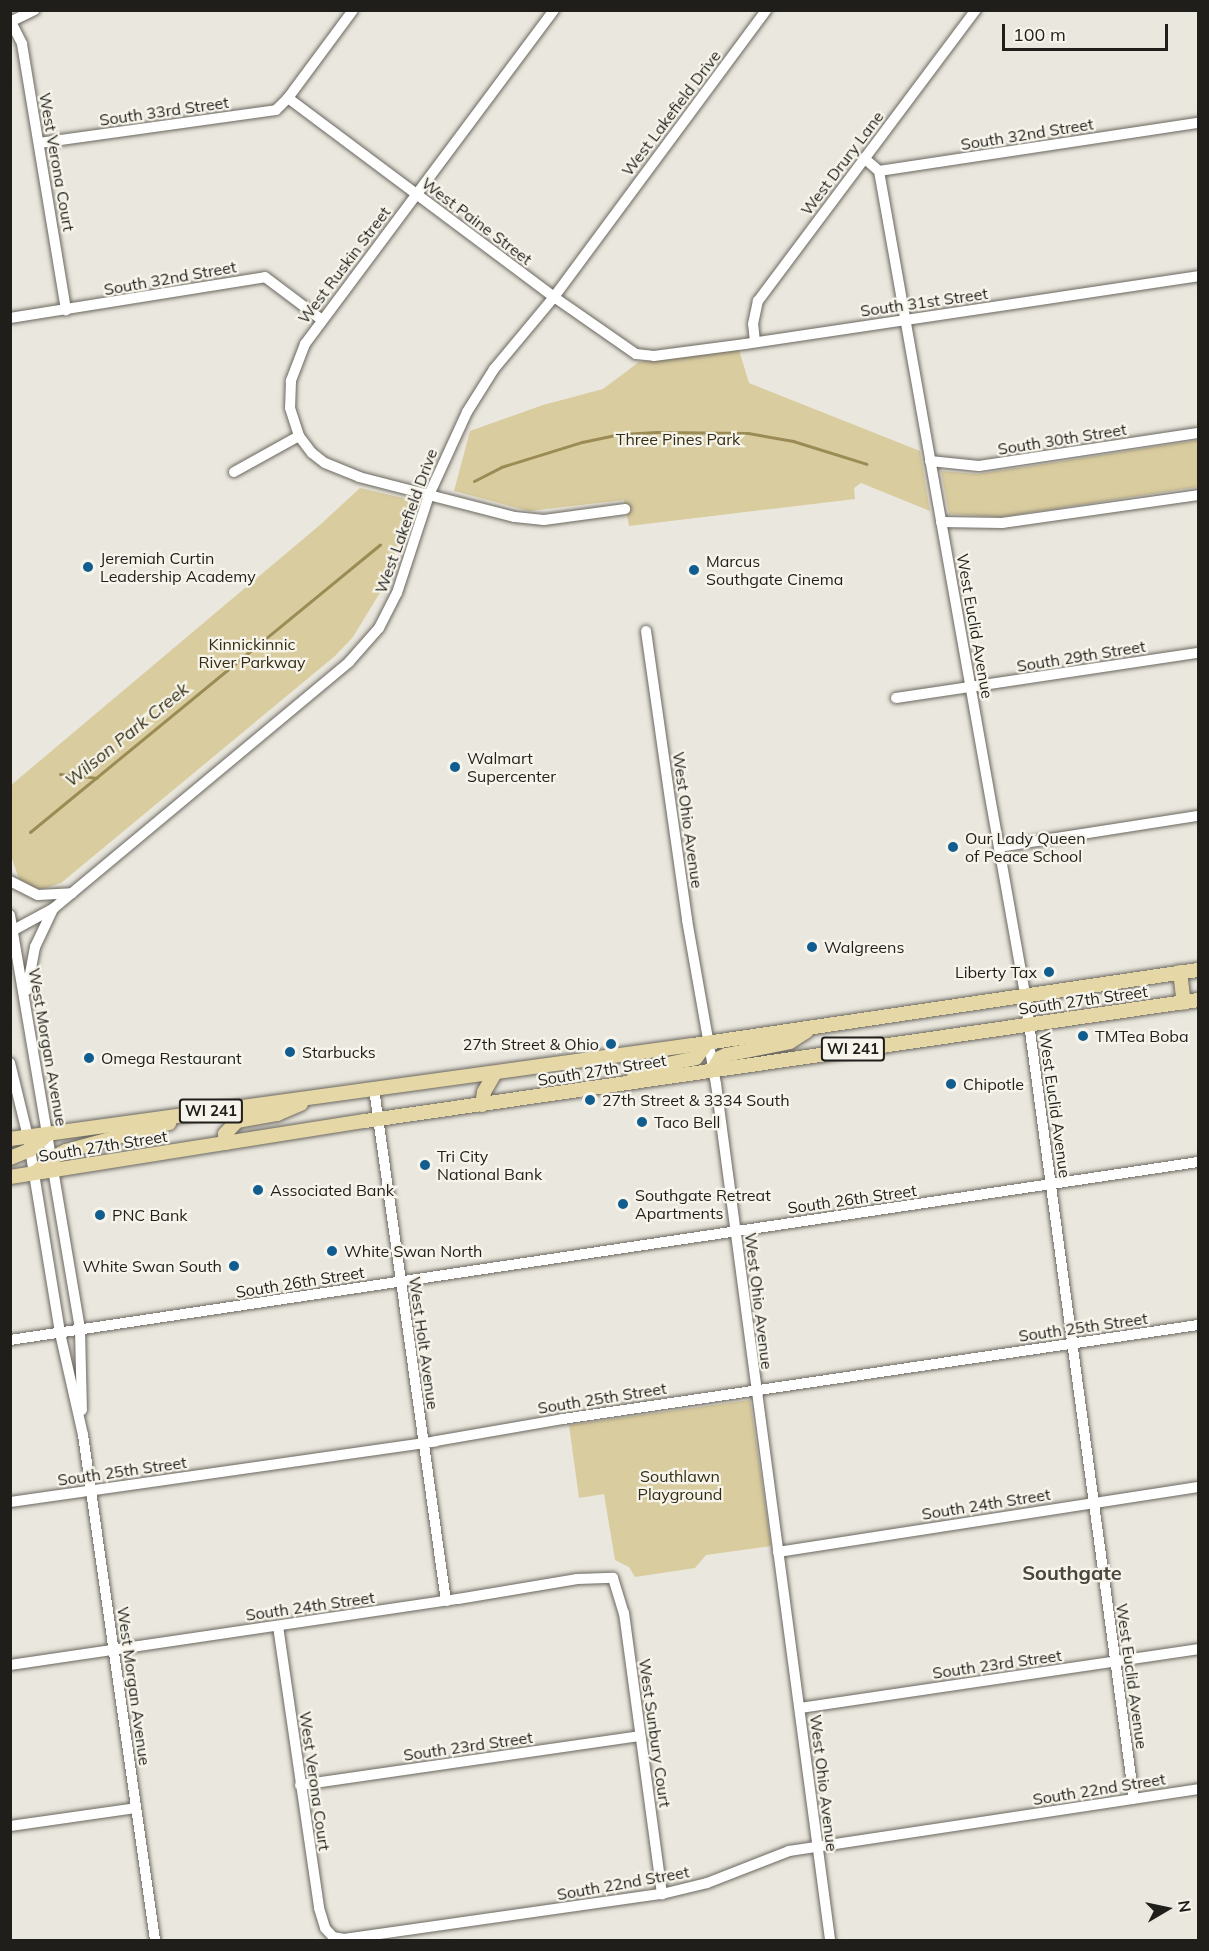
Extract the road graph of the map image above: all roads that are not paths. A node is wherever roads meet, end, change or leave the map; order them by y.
1 (35, 10) edge
2 (353, 10) edge
3 (554, 10) edge
4 (766, 10) edge
5 (976, 10) edge
6 (11, 20) edge
7 (288, 98) junction
8 (1198, 123) edge
9 (39, 143) junction
10 (864, 158) junction
11 (879, 171) junction
12 (416, 194) junction
13 (1198, 276) edge
14 (554, 297) junction
15 (66, 310) junction
16 (10, 318) edge
17 (322, 320) junction
18 (905, 320) junction
19 (755, 342) junction
20 (654, 356) joint
21 (1198, 433) edge
22 (299, 436) junction
23 (930, 461) junction
24 (234, 472) dead end
25 (429, 495) junction
26 (1198, 495) edge
27 (626, 509) dead end
28 (941, 522) junction
29 (646, 631) dead end
30 (1198, 653) edge
31 (970, 688) junction
32 (896, 698) dead end
33 (1198, 816) edge
34 (999, 847) junction
35 (10, 881) edge
36 (72, 893) junction
37 (54, 908) junction
38 (10, 915) edge
39 (12, 932) edge
40 (1198, 970) edge
41 (1180, 972) junction
42 (1025, 994) junction
43 (1198, 1000) edge
44 (25, 1002) junction
45 (1184, 1003) junction
46 (1029, 1023) junction
47 (813, 1027) junction
48 (707, 1043) junction
49 (10, 1063) edge
50 (713, 1070) junction
51 (495, 1073) junction
52 (629, 1083) junction
53 (374, 1089) junction
54 (320, 1096) junction
55 (482, 1105) junction
56 (199, 1112) junction
57 (379, 1119) junction
58 (48, 1134) junction
59 (10, 1139) edge
60 (29, 1143) junction
61 (226, 1143) junction
62 (10, 1158) edge
63 (1198, 1162) edge
64 (53, 1164) junction
65 (34, 1174) junction
66 (10, 1178) edge
67 (1051, 1184) junction
68 (735, 1231) junction
69 (400, 1282) junction
70 (1198, 1325) edge
71 (80, 1330) junction
72 (60, 1333) junction
73 (10, 1340) edge
74 (1072, 1344) junction
75 (756, 1390) junction
76 (83, 1435) junction
77 (423, 1443) junction
78 (1198, 1487) edge
79 (91, 1489) junction
80 (10, 1502) edge
81 (1093, 1503) junction
82 (778, 1552) junction
83 (613, 1578) joint
84 (446, 1601) junction
85 (278, 1626) junction
86 (114, 1649) junction
87 (1198, 1649) edge
88 (1115, 1661) junction
89 (10, 1665) edge
90 (800, 1708) junction
91 (639, 1736) junction
92 (300, 1785) junction
93 (1198, 1789) edge
94 (1134, 1799) junction
95 (136, 1808) junction
96 (10, 1826) edge
97 (817, 1846) junction
98 (662, 1894) junction
99 (333, 1937) joint
100 (155, 1941) edge
101 (830, 1941) edge

1 - 6 street
2 - 7 street
3 - 12 street, West Ruskin Street
4 - 14 street, West Lakefield Drive
5 - 10 street, West Drury Lane
6 - 9 street, West Verona Court
7 - 9 street, South 33rd Street
7 - 12 street, West Paine Street
8 - 11 street, South 32nd Street
9 - 15 street, West Verona Court
10 - 11 street
10 - 19 street, West Drury Lane
11 - 18 street, West Euclid Avenue
12 - 14 street, West Paine Street
12 - 17 street, West Ruskin Street
13 - 18 street, South 31st Street
14 - 20 street, West Paine Street
14 - 25 street, West Lakefield Drive
15 - 16 street, South 32nd Street
15 - 17 street, South 32nd Street
17 - 22 street, West Ruskin Street
18 - 19 street, South 31st Street
18 - 23 street, West Euclid Avenue
19 - 20 street, South 31st Street
21 - 23 street, South 30th Street
22 - 24 street
22 - 25 street, West Ruskin Street
23 - 28 street, West Euclid Avenue
25 - 27 street
25 - 36 street, West Lakefield Drive
26 - 28 street
28 - 31 street, West Euclid Avenue
29 - 48 street, West Ohio Avenue
30 - 31 street, South 29th Street
31 - 32 street, South 29th Street
31 - 34 street, West Euclid Avenue
33 - 34 street
34 - 42 street, West Euclid Avenue
35 - 36 street
36 - 37 street, West Lakefield Drive
37 - 39 street, West Lakefield Drive
37 - 44 street
38 - 39 street, West Morgan Avenue
39 - 44 street, West Morgan Avenue
40 - 41 main road, South 27th Street / WI 241
41 - 42 main road, South 27th Street / WI 241
41 - 45 main road
42 - 46 street, West Euclid Avenue
42 - 47 main road, South 27th Street / WI 241
43 - 45 main road, South 27th Street / WI 241
44 - 58 street, West Morgan Avenue
45 - 46 main road, South 27th Street / WI 241
46 - 50 main road, South 27th Street / WI 241
46 - 67 street, West Euclid Avenue
47 - 48 main road, South 27th Street / WI 241
47 - 50 main road
48 - 50 street, West Ohio Avenue
48 - 51 main road, South 27th Street / WI 241
48 - 52 main road
49 - 60 street, West Morgan Avenue
50 - 52 main road, South 27th Street / WI 241
50 - 68 street, West Ohio Avenue
51 - 53 main road, South 27th Street / WI 241
51 - 55 main road
52 - 55 main road, South 27th Street / WI 241
53 - 54 main road, South 27th Street / WI 241
53 - 57 street, West Holt Avenue
54 - 56 main road, South 27th Street / WI 241
54 - 61 main road
55 - 57 main road, South 27th Street / WI 241
56 - 58 main road, South 27th Street / WI 241
56 - 64 main road
57 - 61 main road, South 27th Street / WI 241
57 - 69 street, West Holt Avenue
58 - 60 main road
58 - 64 street, West Morgan Avenue
59 - 60 main road, South 27th Street
60 - 62 main road
60 - 65 street, West Morgan Avenue
61 - 64 main road, South 27th Street / WI 241
63 - 67 street, South 26th Street
64 - 65 main road
64 - 71 street, West Morgan Avenue
65 - 66 main road, South 27th Street
65 - 72 street, West Morgan Avenue
67 - 68 street, South 26th Street
67 - 74 street, West Euclid Avenue
68 - 69 street, South 26th Street
68 - 75 street, West Ohio Avenue
69 - 71 street, South 26th Street
69 - 77 street, West Holt Avenue
70 - 74 street, South 25th Street
71 - 72 street, South 26th Street
71 - 76 street, West Morgan Avenue
72 - 73 street, South 26th Street
72 - 76 street, West Morgan Avenue
74 - 75 street, South 25th Street
74 - 81 street, West Euclid Avenue
75 - 77 street, South 25th Street
75 - 82 street, West Ohio Avenue
76 - 79 street, West Morgan Avenue
77 - 79 street, South 25th Street
77 - 84 street, West Holt Avenue
78 - 81 street, South 24th Street
79 - 80 street, South 25th Street
79 - 86 street, West Morgan Avenue
81 - 82 street, South 24th Street
81 - 88 street, West Euclid Avenue
82 - 90 street, West Ohio Avenue
83 - 84 street, South 24th Street
83 - 91 street, West Sunbury Court
84 - 85 street, South 24th Street
85 - 86 street, South 24th Street
85 - 92 street, West Verona Court
86 - 89 street, South 24th Street
86 - 95 street, West Morgan Avenue
87 - 88 street, South 23rd Street
88 - 90 street, South 23rd Street
88 - 94 street, West Euclid Avenue
90 - 97 street, West Ohio Avenue
91 - 92 street, South 23rd Street
91 - 98 street, West Sunbury Court
92 - 99 street, West Verona Court
93 - 94 street, South 22nd Street
94 - 97 street, South 22nd Street
95 - 96 street
95 - 100 street, West Morgan Avenue
97 - 98 street, South 22nd Street
97 - 101 street, West Ohio Avenue
98 - 99 street, South 22nd Street

